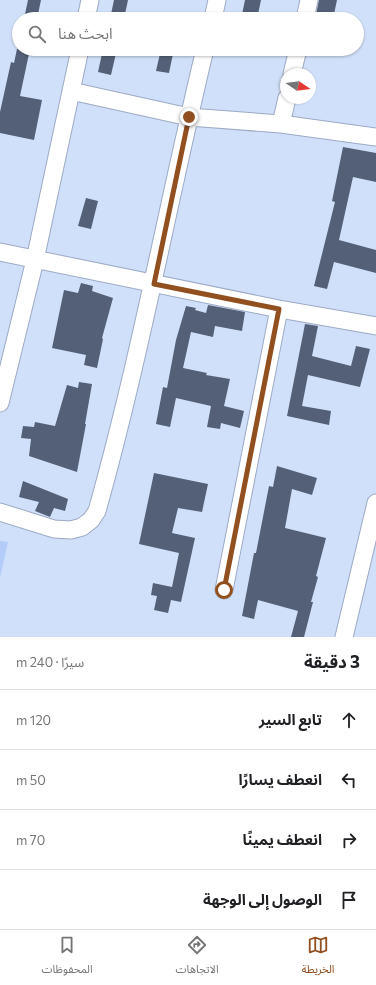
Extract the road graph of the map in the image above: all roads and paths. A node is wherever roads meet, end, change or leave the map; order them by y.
1 (90, 0) edge
2 (217, 0) edge
3 (309, 0) edge
4 (87, 12) edge
5 (214, 12) edge
6 (306, 12) edge
7 (78, 56) edge
8 (203, 56) edge
9 (296, 56) edge
10 (293, 68) edge
11 (71, 91) junction
12 (286, 104) edge
13 (189, 117) junction
14 (281, 124) junction
15 (376, 137) edge
16 (0, 252) edge
17 (35, 260) junction
18 (154, 284) junction
19 (279, 309) junction
20 (376, 326) edge
21 (5, 362) edge
22 (0, 403) edge
23 (376, 503) edge
24 (0, 512) edge
25 (224, 590) dead end
26 (344, 637) edge

1 - 4 street
2 - 5 street
3 - 6 street
7 - 11 street
8 - 13 street
9 - 10 street
11 - 13 street
11 - 17 street
12 - 14 street
13 - 14 street
13 - 18 street
14 - 15 street
16 - 17 street
17 - 18 street
17 - 21 street
18 - 19 street
18 - 24 street
19 - 20 street
19 - 25 street
21 - 22 street
23 - 26 street

